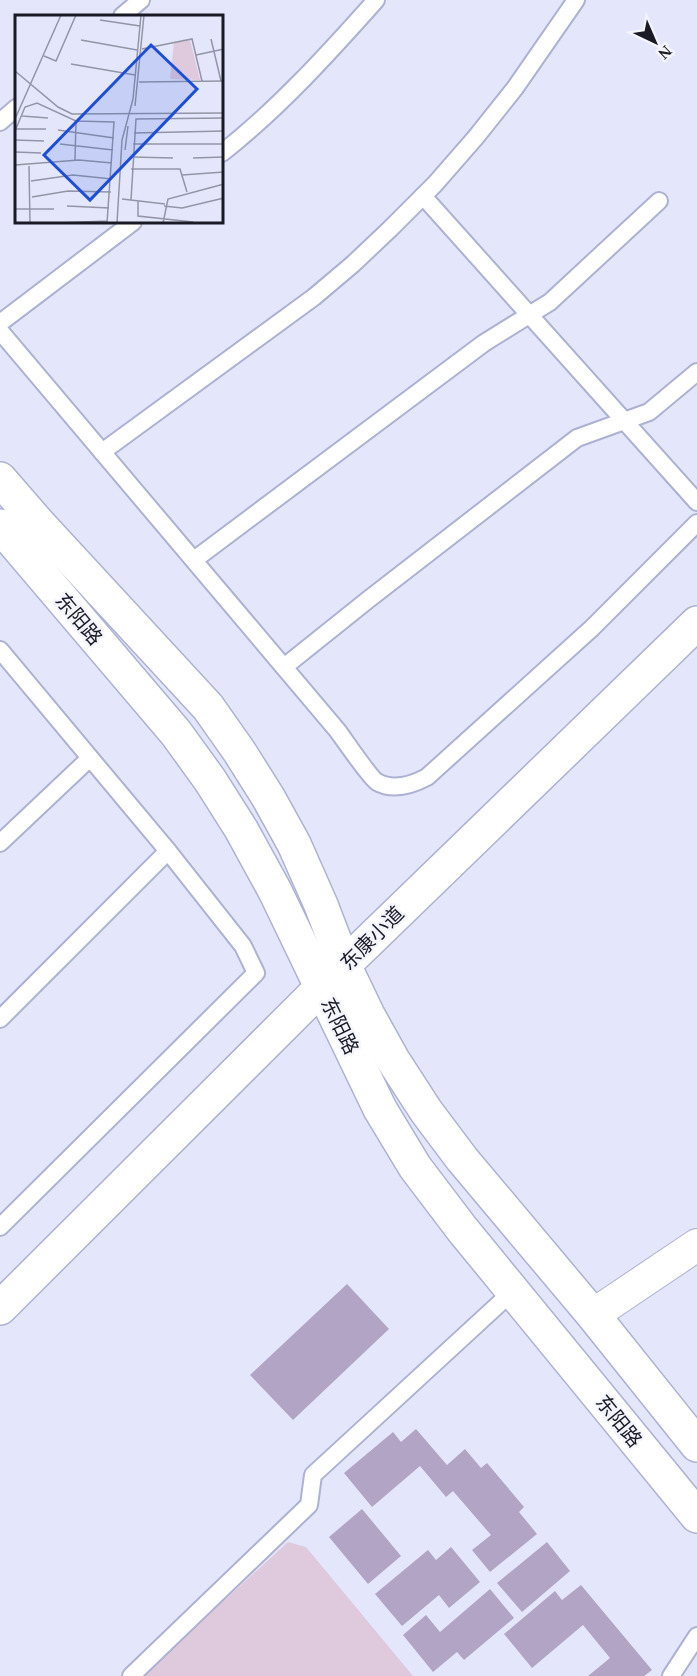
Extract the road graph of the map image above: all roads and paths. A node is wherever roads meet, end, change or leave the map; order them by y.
1 (141, 0) edge
2 (376, 0) edge
3 (576, 0) edge
4 (123, 15) edge
5 (15, 109) edge
6 (0, 122) edge
7 (224, 151) edge
8 (423, 196) junction
9 (659, 201) dead end
10 (130, 224) edge
11 (530, 315) junction
12 (0, 323) edge
13 (0, 331) edge
14 (697, 372) edge
15 (624, 421) junction
16 (102, 452) junction
17 (0, 478) edge
18 (697, 502) edge
19 (697, 523) edge
20 (0, 526) edge
21 (194, 560) junction
22 (697, 622) edge
23 (0, 650) edge
24 (284, 667) junction
25 (90, 758) junction
26 (0, 843) edge
27 (168, 851) junction
28 (333, 977) junction
29 (0, 1019) edge
30 (0, 1227) edge
31 (697, 1245) edge
32 (513, 1291) junction
33 (0, 1308) edge
34 (593, 1315) junction
35 (697, 1444) edge
36 (697, 1516) edge
37 (697, 1636) edge
38 (131, 1676) edge
39 (671, 1676) edge

1 - 4 lane
2 - 7 lane
3 - 8 lane
5 - 6 lane
8 - 11 lane
8 - 16 lane
9 - 11 lane
10 - 12 lane
11 - 15 lane
11 - 21 lane
13 - 16 lane
14 - 15 lane
15 - 18 lane
15 - 24 lane
16 - 21 lane
17 - 28 main road, 东阳路
19 - 24 lane
20 - 28 main road, 东阳路
21 - 24 lane
22 - 28 main road, 东康小道
23 - 25 lane
25 - 26 lane
25 - 27 lane
27 - 29 lane
27 - 30 lane
28 - 32 main road, 东阳路
28 - 33 main road, 东康小道
28 - 34 main road, 东阳路
31 - 34 street
32 - 36 main road, 东阳路
32 - 38 lane
34 - 35 main road, 东阳路
37 - 39 lane

